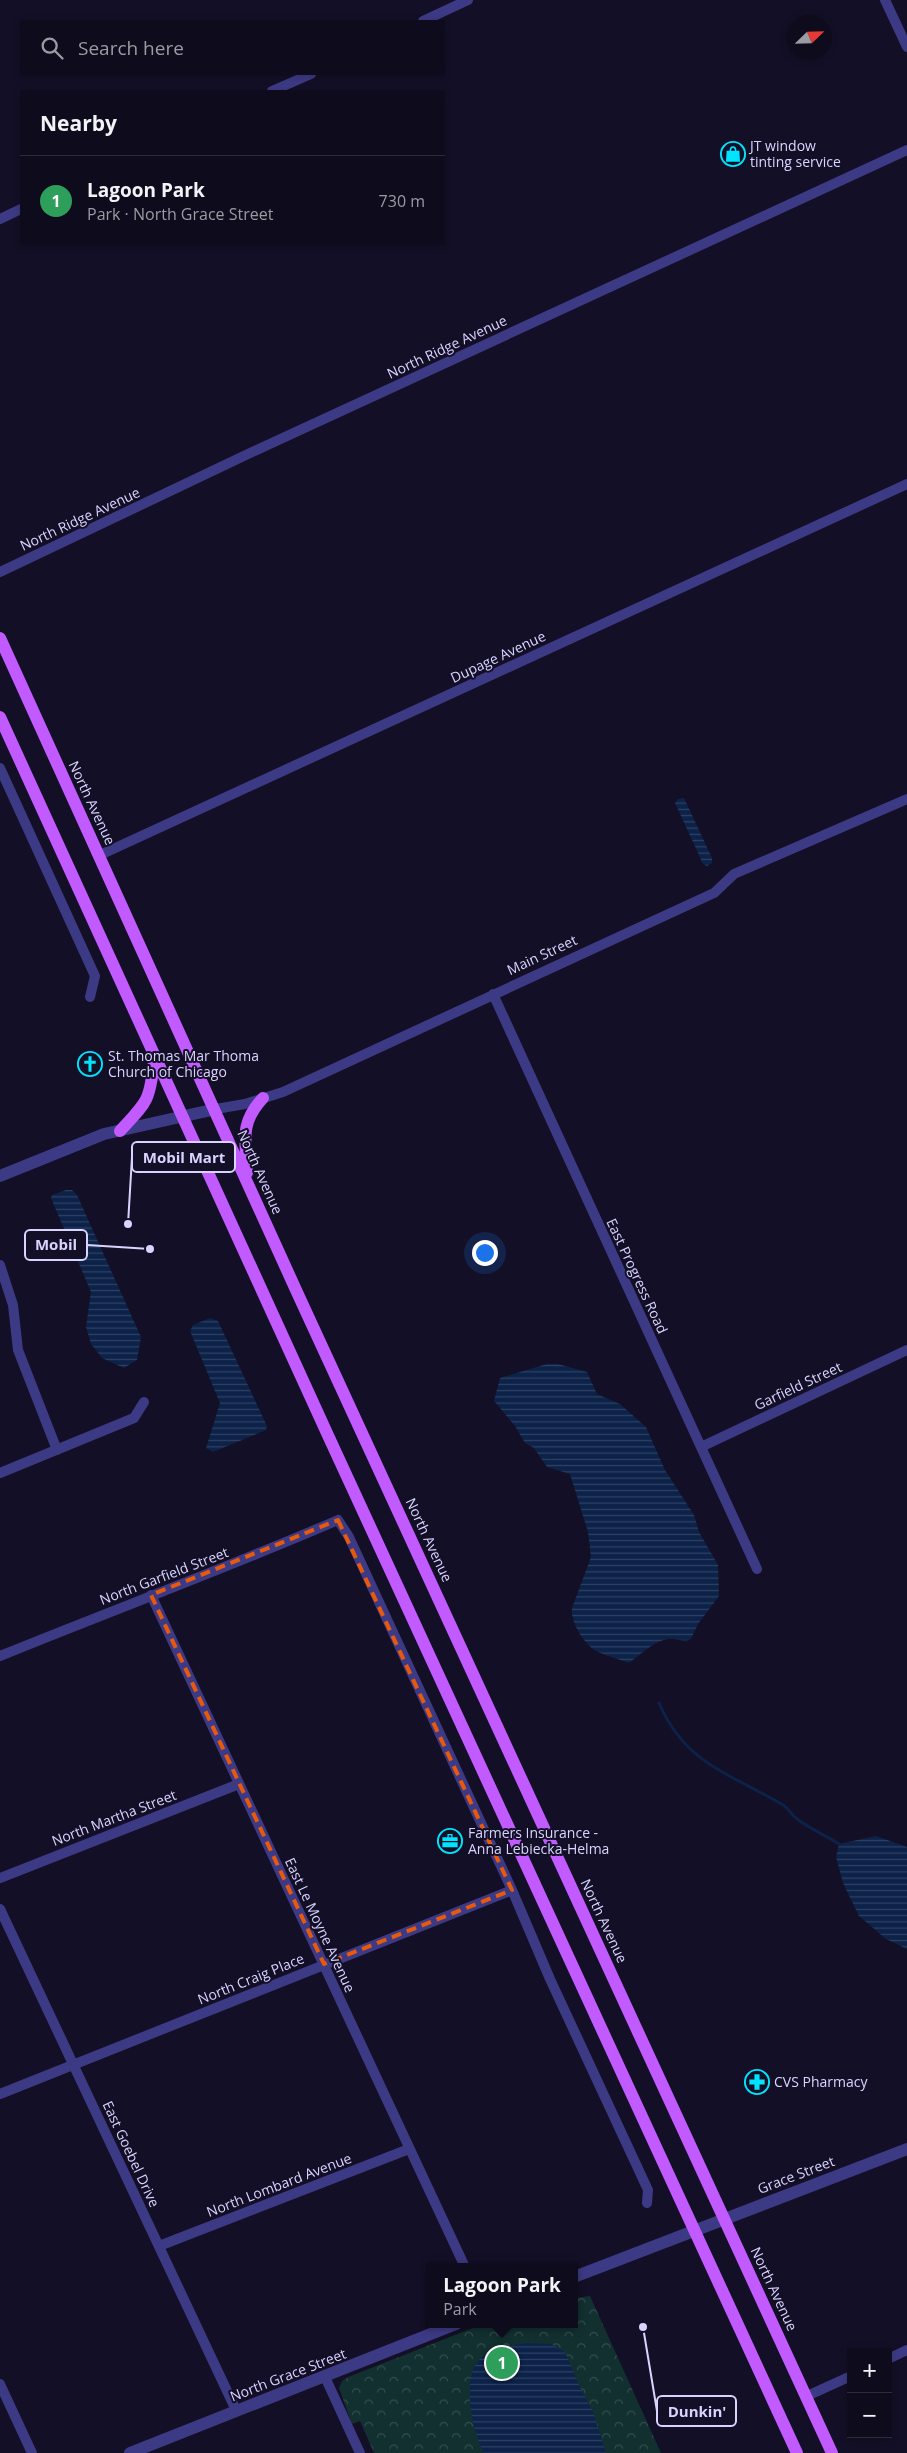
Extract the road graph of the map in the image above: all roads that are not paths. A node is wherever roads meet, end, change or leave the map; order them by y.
1 (468, 0) edge
2 (885, 0) edge
3 (425, 20) edge
4 (907, 47) edge
5 (308, 75) edge
6 (274, 90) edge
7 (907, 150) edge
8 (20, 209) edge
9 (0, 219) edge
10 (907, 484) edge
11 (0, 572) edge
12 (0, 638) edge
13 (0, 717) edge
14 (0, 768) edge
15 (907, 799) edge
16 (100, 855) junction
17 (493, 994) junction
18 (90, 996) dead end
19 (154, 1059) junction
20 (263, 1098) junction
21 (216, 1110) junction
22 (180, 1117) junction
23 (120, 1131) junction
24 (0, 1176) edge
25 (248, 1181) junction
26 (0, 1265) edge
27 (907, 1350) edge
28 (144, 1402) dead end
29 (700, 1447) junction
30 (57, 1450) junction
31 (0, 1473) edge
32 (756, 1569) dead end
33 (151, 1594) junction
34 (0, 1656) edge
35 (239, 1784) junction
36 (0, 1878) edge
37 (512, 1890) junction
38 (0, 1909) edge
39 (324, 1964) junction
40 (73, 2064) junction
41 (0, 2094) edge
42 (409, 2149) junction
43 (907, 2149) edge
44 (647, 2203) dead end
45 (725, 2218) junction
46 (696, 2230) junction
47 (159, 2246) junction
48 (463, 2263) edge
49 (578, 2275) edge
50 (446, 2328) edge
51 (907, 2350) edge
52 (892, 2356) edge
53 (324, 2377) junction
54 (847, 2378) edge
55 (0, 2384) edge
56 (806, 2396) junction
57 (236, 2410) junction
58 (32, 2453) edge
59 (130, 2453) edge
60 (360, 2453) edge
61 (797, 2453) edge
62 (832, 2453) edge

1 - 3 street
2 - 4 street
5 - 6 street
7 - 11 street, North Ridge Avenue
8 - 9 street
10 - 16 street, Dupage Avenue
12 - 16 main road, North Avenue
13 - 19 main road
14 - 18 street
15 - 17 street, Main Street
16 - 21 main road, North Avenue
17 - 20 street, Main Street
17 - 29 street, East Progress Road
19 - 22 main road
19 - 23 main road
20 - 21 street, Main Street
20 - 25 main road
21 - 22 street, Main Street
21 - 25 main road, North Avenue
22 - 23 street, Main Street
22 - 46 main road
23 - 24 street, Main Street
25 - 45 main road, North Avenue
26 - 30 street
27 - 29 street, Garfield Street
28 - 30 street
29 - 32 street, East Progress Road
30 - 31 street
33 - 34 street, North Garfield Street
33 - 35 street, East Le Moyne Avenue
33 - 37 street, North Garfield Street
35 - 36 street, North Martha Street
35 - 39 street, East Le Moyne Avenue
37 - 39 street, North Craig Place
37 - 44 street
38 - 40 street, East Goebel Drive
39 - 40 street, North Craig Place
39 - 42 street, East Le Moyne Avenue
40 - 41 street, North Craig Place
40 - 47 street, East Goebel Drive
42 - 47 street, North Lombard Avenue
42 - 48 street, East Le Moyne Avenue
43 - 45 street, Grace Street
45 - 46 street, Grace Street
45 - 56 main road, North Avenue
46 - 49 street
46 - 61 main road
47 - 57 street, East Goebel Drive
50 - 53 street, North Grace Street
51 - 52 street
53 - 57 street, North Grace Street
53 - 60 street
54 - 56 street
55 - 58 street
56 - 62 main road, North Avenue
57 - 59 street, North Grace Street

